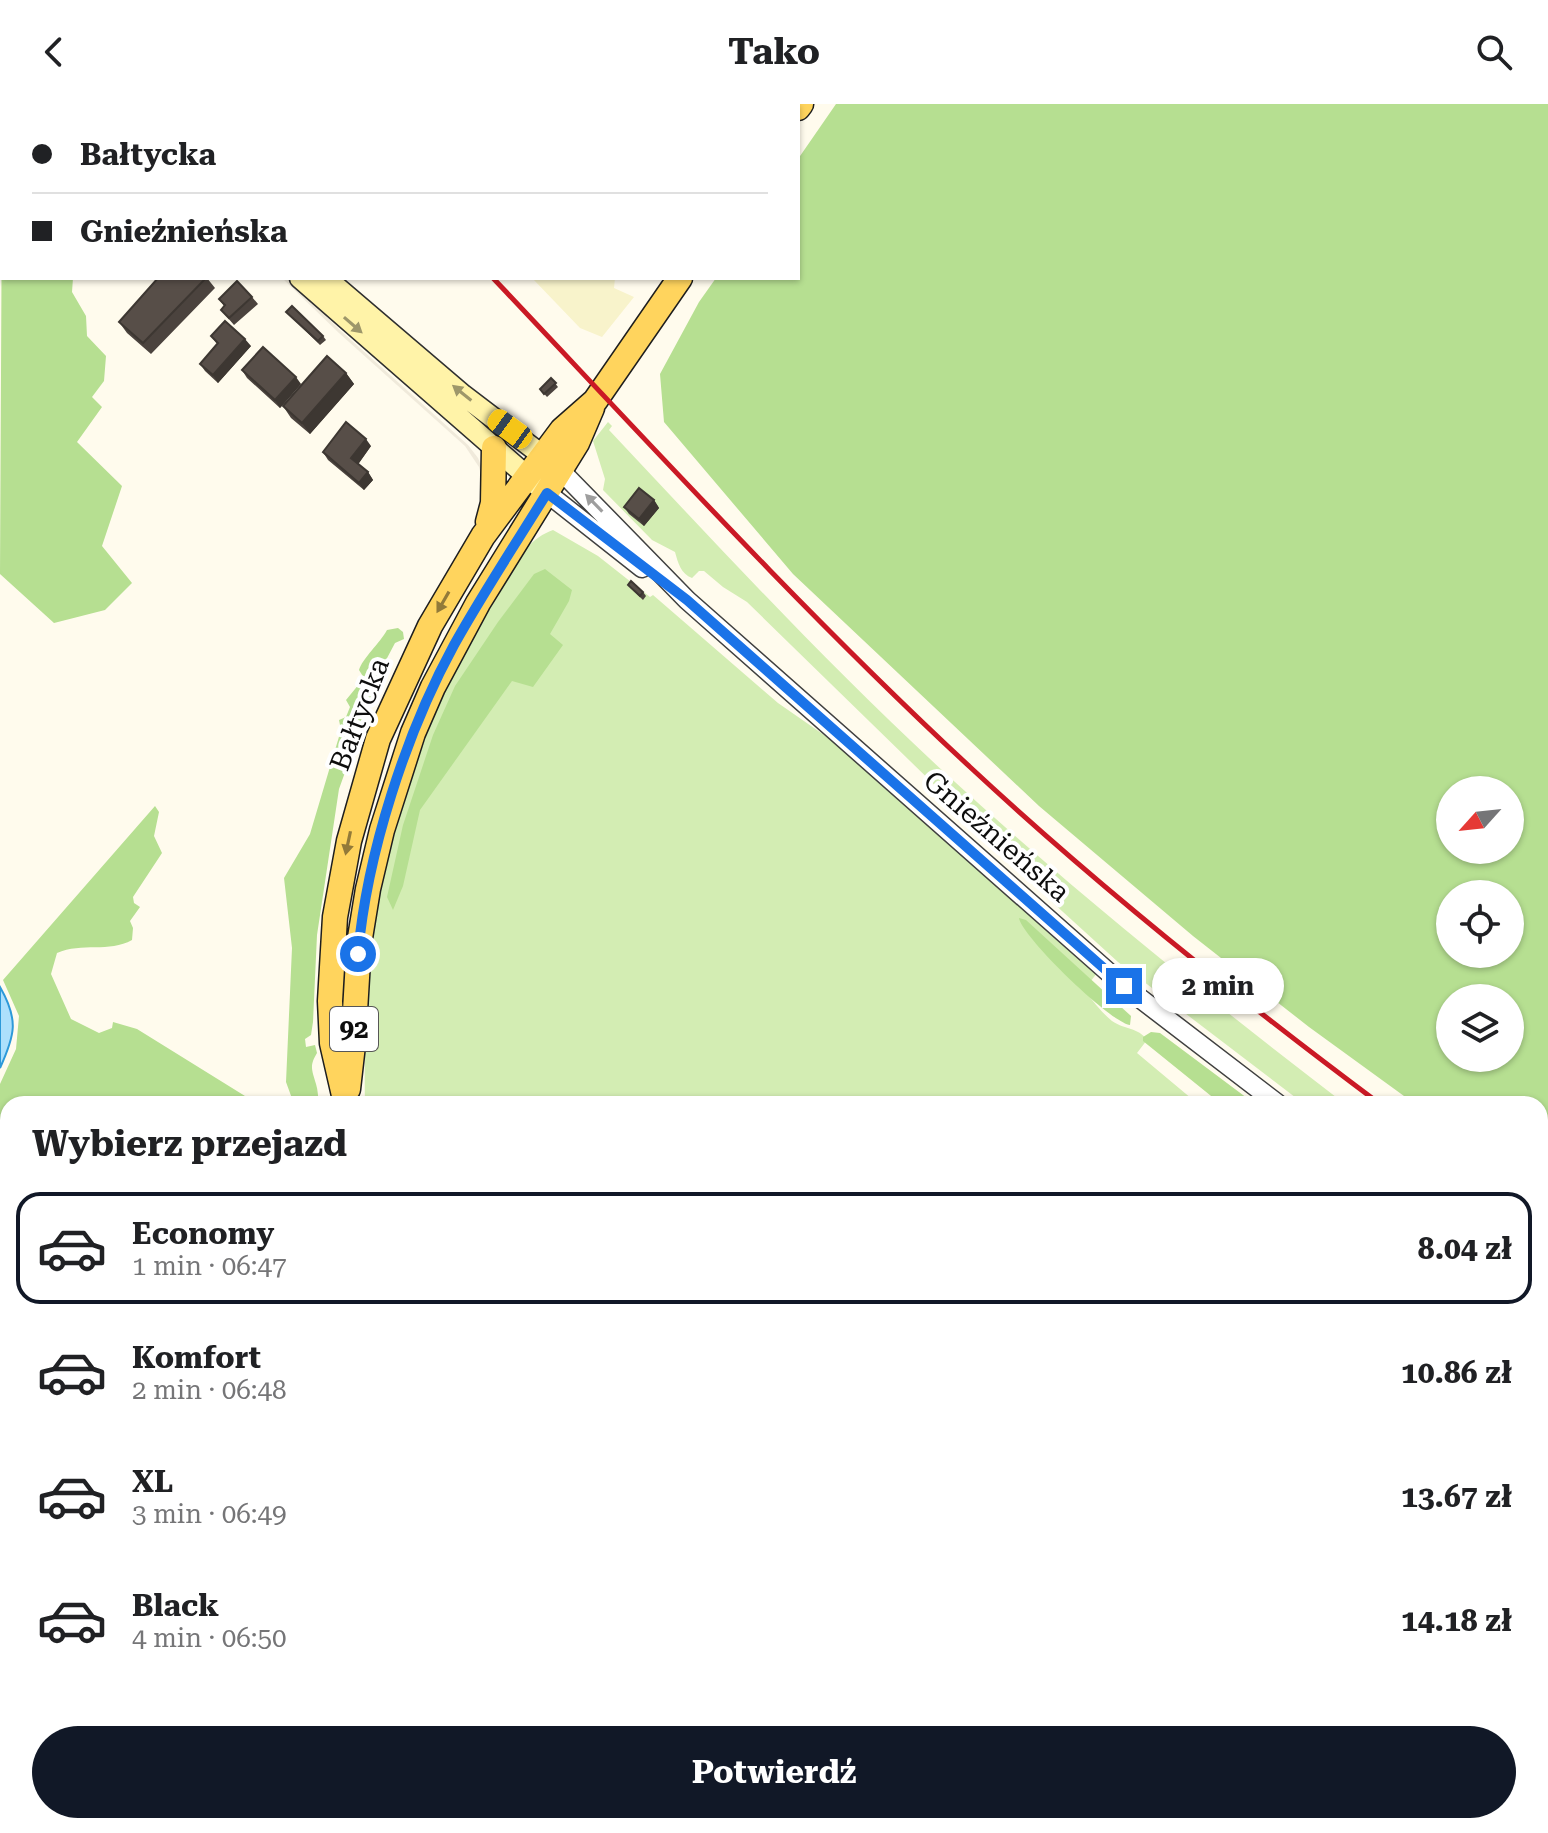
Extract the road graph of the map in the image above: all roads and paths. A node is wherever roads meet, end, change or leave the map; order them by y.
1 (302, 280) edge
2 (328, 280) edge
3 (679, 280) edge
4 (494, 448) junction
5 (552, 463) junction
6 (526, 476) junction
7 (547, 493) junction
8 (483, 536) junction
9 (687, 600) junction
10 (344, 1096) edge
11 (347, 1096) edge
12 (1268, 1096) edge

1 -> 4 main road, Gnieźnieńska
5 -> 2 main road, Gnieźnieńska
3 - 5 main road, Bałtycka / 92
4 - 6 main road, Gnieźnieńska
4 - 8 main road
5 - 6 main road, Bałtycka / 92
5 - 7 main road, Bałtycka / 92
9 -> 5 street, Gnieźnieńska
6 - 7 main road, Gnieźnieńska
6 - 8 main road, Bałtycka / 92
7 - 9 street, Gnieźnieńska
7 - 11 main road, Bałtycka / 92
8 -> 10 main road, Bałtycka / 92
9 - 12 street, Gnieźnieńska

